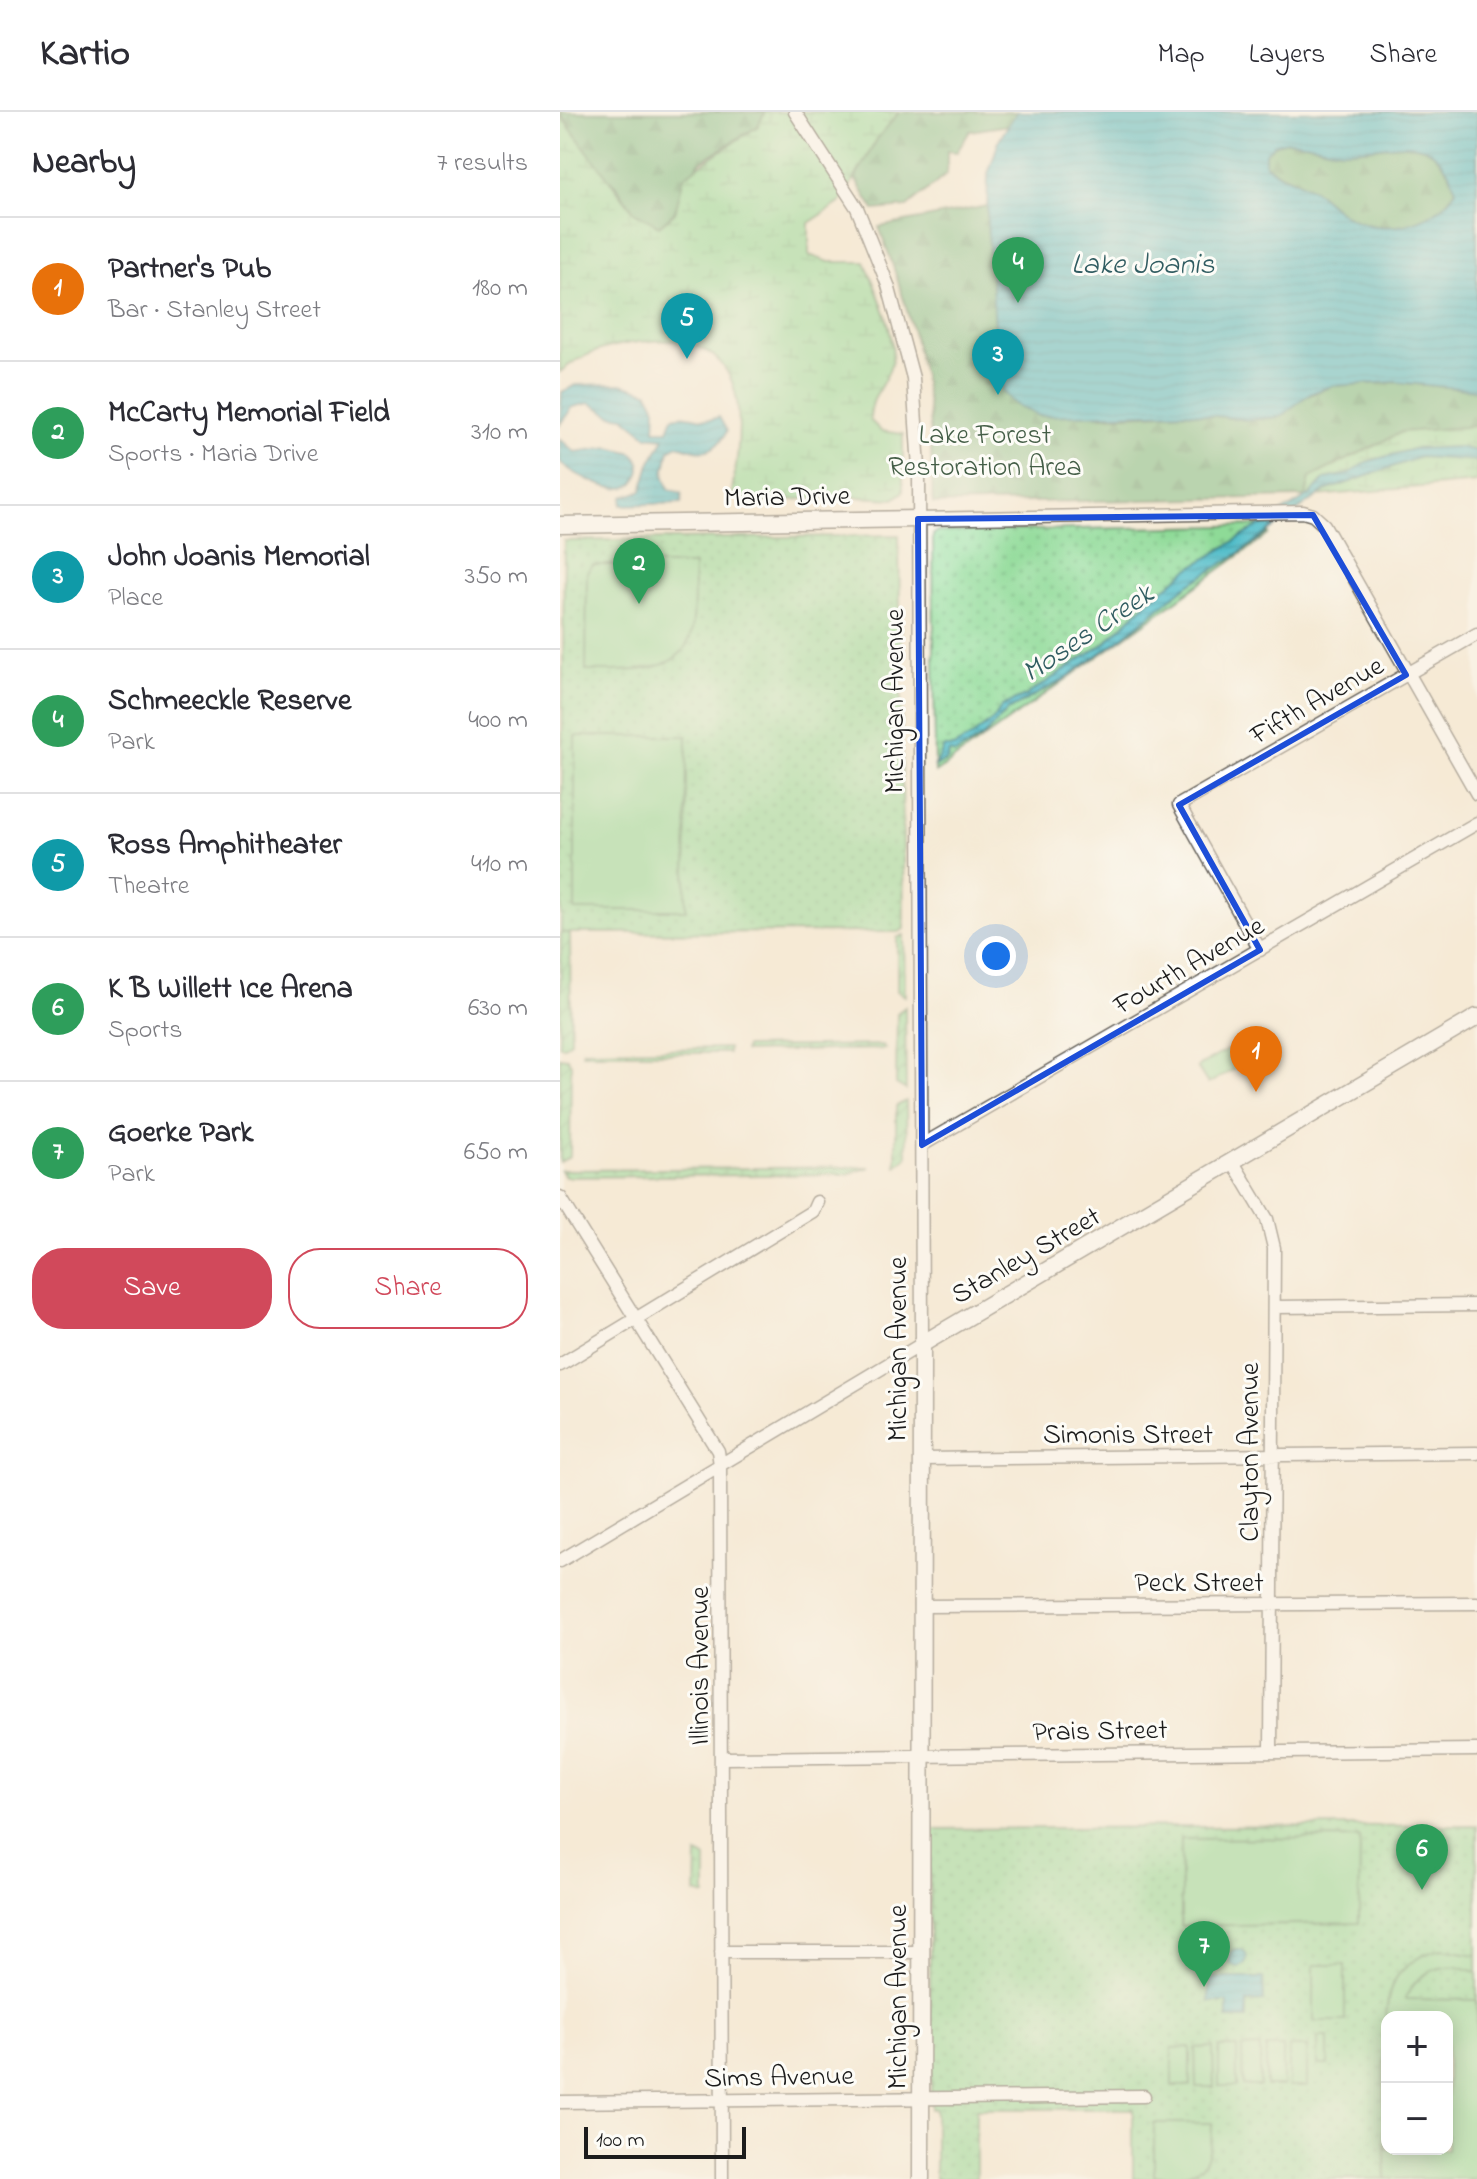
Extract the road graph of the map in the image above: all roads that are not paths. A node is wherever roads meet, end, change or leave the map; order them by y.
1 (795, 112) edge
2 (918, 519) junction
3 (560, 525) edge
4 (1477, 634) edge
5 (1406, 675) junction
6 (1477, 794) edge
7 (1477, 823) edge
8 (1260, 950) junction
9 (1477, 1017) edge
10 (922, 1145) junction
11 (1233, 1162) junction
12 (560, 1197) edge
13 (817, 1202) dead end
14 (1477, 1305) edge
15 (1274, 1307) junction
16 (635, 1321) junction
17 (922, 1344) junction
18 (560, 1365) edge
19 (1477, 1453) edge
20 (1271, 1456) junction
21 (923, 1459) junction
22 (720, 1465) junction
23 (560, 1561) edge
24 (1477, 1603) edge
25 (1272, 1604) junction
26 (922, 1606) junction
27 (1477, 1750) edge
28 (1271, 1752) junction
29 (923, 1755) junction
30 (723, 1758) junction
31 (721, 1952) junction
32 (922, 1952) junction
33 (1144, 2096) dead end
34 (922, 2098) junction
35 (722, 2100) junction
36 (560, 2102) edge
37 (722, 2179) edge
38 (921, 2179) edge

1 - 2 street, Michigan Avenue
2 - 3 street, Maria Drive
2 - 5 street, Maria Drive
2 - 10 street, Michigan Avenue
4 - 5 street, Fifth Avenue
5 - 6 street
5 - 8 street, Fifth Avenue
7 - 8 street, Fourth Avenue
8 - 10 street, Fourth Avenue
9 - 11 street, Stanley Street
10 - 17 street, Michigan Avenue
11 - 15 street, Clayton Avenue
11 - 17 street, Stanley Street
12 - 16 street, Illinois Avenue
13 - 16 street
14 - 15 street
15 - 20 street, Clayton Avenue
16 - 18 street
16 - 22 street, Illinois Avenue
17 - 21 street, Michigan Avenue
17 - 22 street, Stanley Street
19 - 20 street, Simonis Street
20 - 21 street, Simonis Street
20 - 25 street, Clayton Avenue
21 - 26 street, Michigan Avenue
22 - 23 street, Stanley Street
22 - 30 street, Illinois Avenue
24 - 25 street, Peck Street
25 - 26 street, Peck Street
25 - 28 street, Clayton Avenue
26 - 29 street, Michigan Avenue
27 - 28 street, Prais Street
28 - 29 street, Prais Street
29 - 30 street, Prais Street
29 - 32 street, Michigan Avenue
30 - 31 street, Illinois Avenue
31 - 32 street
31 - 35 street, Illinois Avenue
32 - 34 street, Michigan Avenue
33 - 34 street, Sims Avenue
34 - 35 street, Sims Avenue
34 - 38 street, Michigan Avenue
35 - 36 street, Sims Avenue
35 - 37 street, Illinois Avenue

